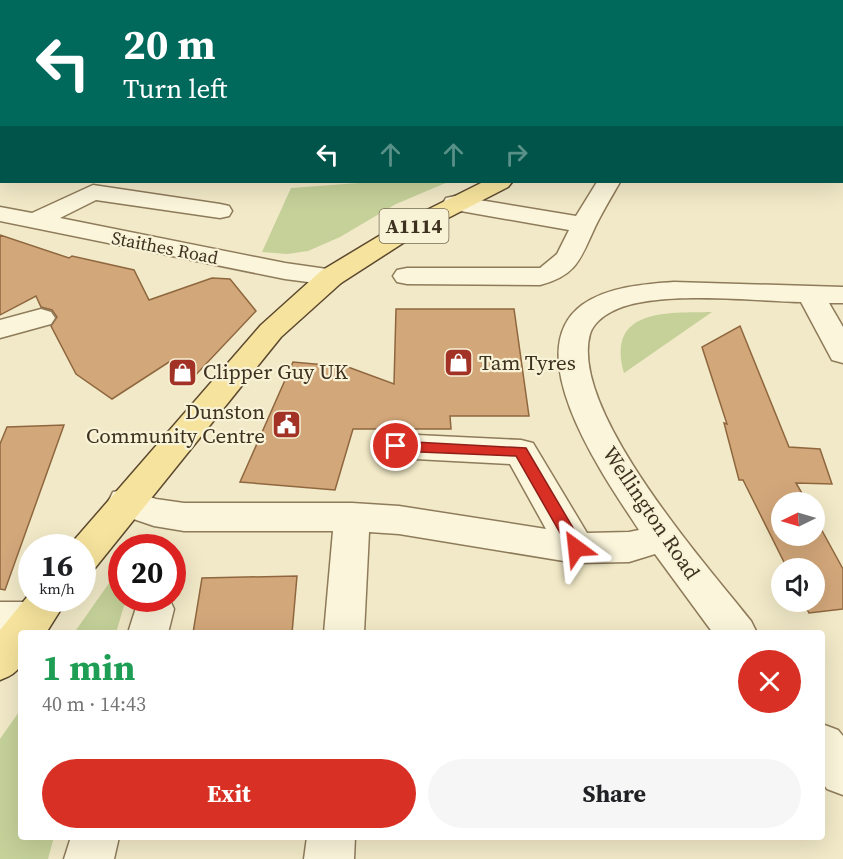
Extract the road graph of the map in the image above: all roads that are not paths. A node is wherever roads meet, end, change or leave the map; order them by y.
1 (498, 183) edge
2 (607, 183) edge
3 (455, 203) junction
4 (220, 211) dead end
5 (0, 214) edge
6 (34, 221) junction
7 (584, 225) junction
8 (468, 250) dead end
9 (406, 276) dead end
10 (453, 276) junction
11 (331, 277) junction
12 (812, 295) junction
13 (843, 295) edge
14 (41, 318) dead end
15 (0, 329) edge
16 (843, 353) edge
17 (396, 446) dead end
18 (126, 502) junction
19 (352, 517) junction
20 (664, 537) junction
21 (96, 540) edge
22 (576, 548) junction
23 (344, 630) edge
24 (735, 630) edge
25 (18, 632) edge
26 (0, 662) edge
27 (825, 749) edge
28 (843, 773) edge
29 (94, 840) edge
30 (331, 840) edge
31 (89, 859) edge
32 (329, 859) edge

1 - 3 main road, A1114
2 - 7 street
3 - 7 street
3 - 11 main road, A1114
4 - 6 street
5 - 6 street, Staithes Road
6 - 11 street, Staithes Road
7 - 10 street
8 - 10 street
9 - 10 street
11 - 18 main road, A1114
12 - 13 street
12 - 16 street
12 - 20 street, Wellington Road
14 - 15 street
17 - 22 street
18 - 19 street
18 - 21 main road, A1114
19 - 22 street
19 - 23 street
20 - 22 street
20 - 24 street, Wellington Road
25 - 26 main road
27 - 28 street
29 - 31 street
30 - 32 street

